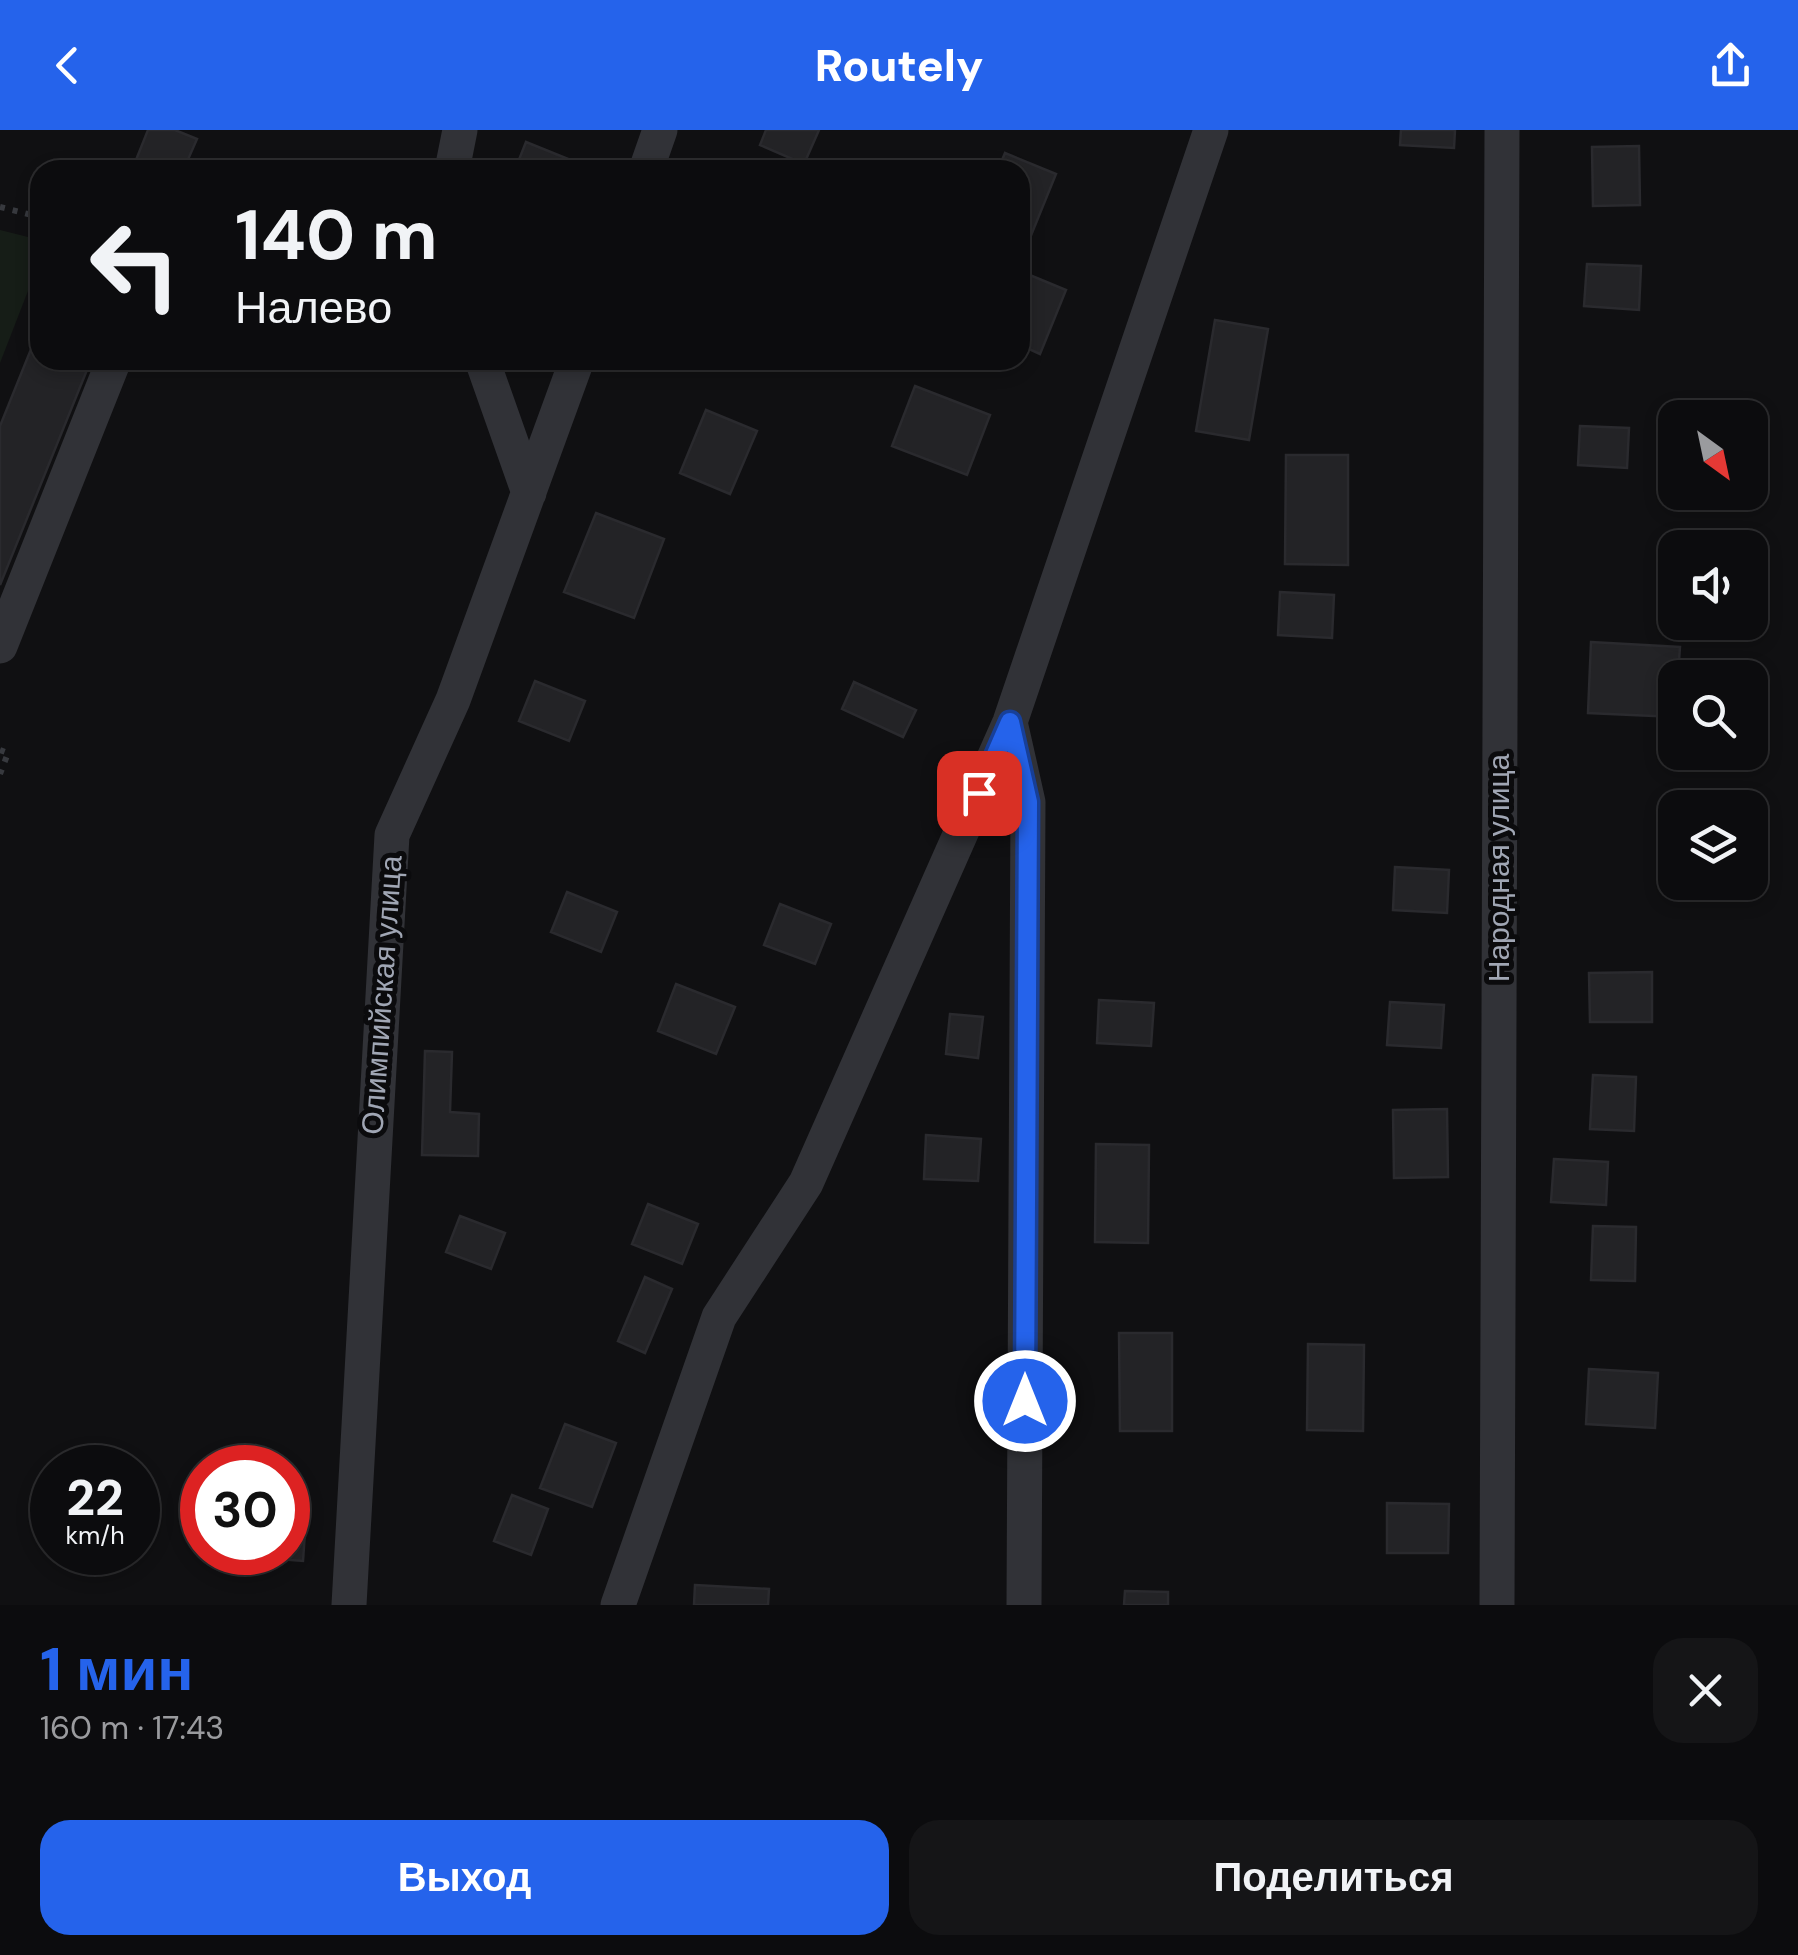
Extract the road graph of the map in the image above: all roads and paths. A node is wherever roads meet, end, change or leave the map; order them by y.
1 (460, 130) edge
2 (660, 130) edge
3 (1211, 130) edge
4 (1502, 130) edge
5 (454, 160) edge
6 (650, 160) edge
7 (0, 208) edge
8 (30, 215) edge
9 (110, 370) edge
10 (486, 370) edge
11 (573, 370) edge
12 (529, 493) junction
13 (0, 646) edge
14 (1010, 722) junction
15 (0, 750) edge
16 (0, 774) edge
17 (348, 1605) edge
18 (618, 1605) edge
19 (1024, 1605) edge
20 (1497, 1605) edge

1 - 5 street
2 - 6 street
3 - 14 street
4 - 20 street, Народная улица
7 - 8 path
9 - 13 street
10 - 12 street
11 - 12 street, Олимпийская улица
12 - 17 street, Олимпийская улица
14 - 18 street
14 - 19 street
15 - 16 path

